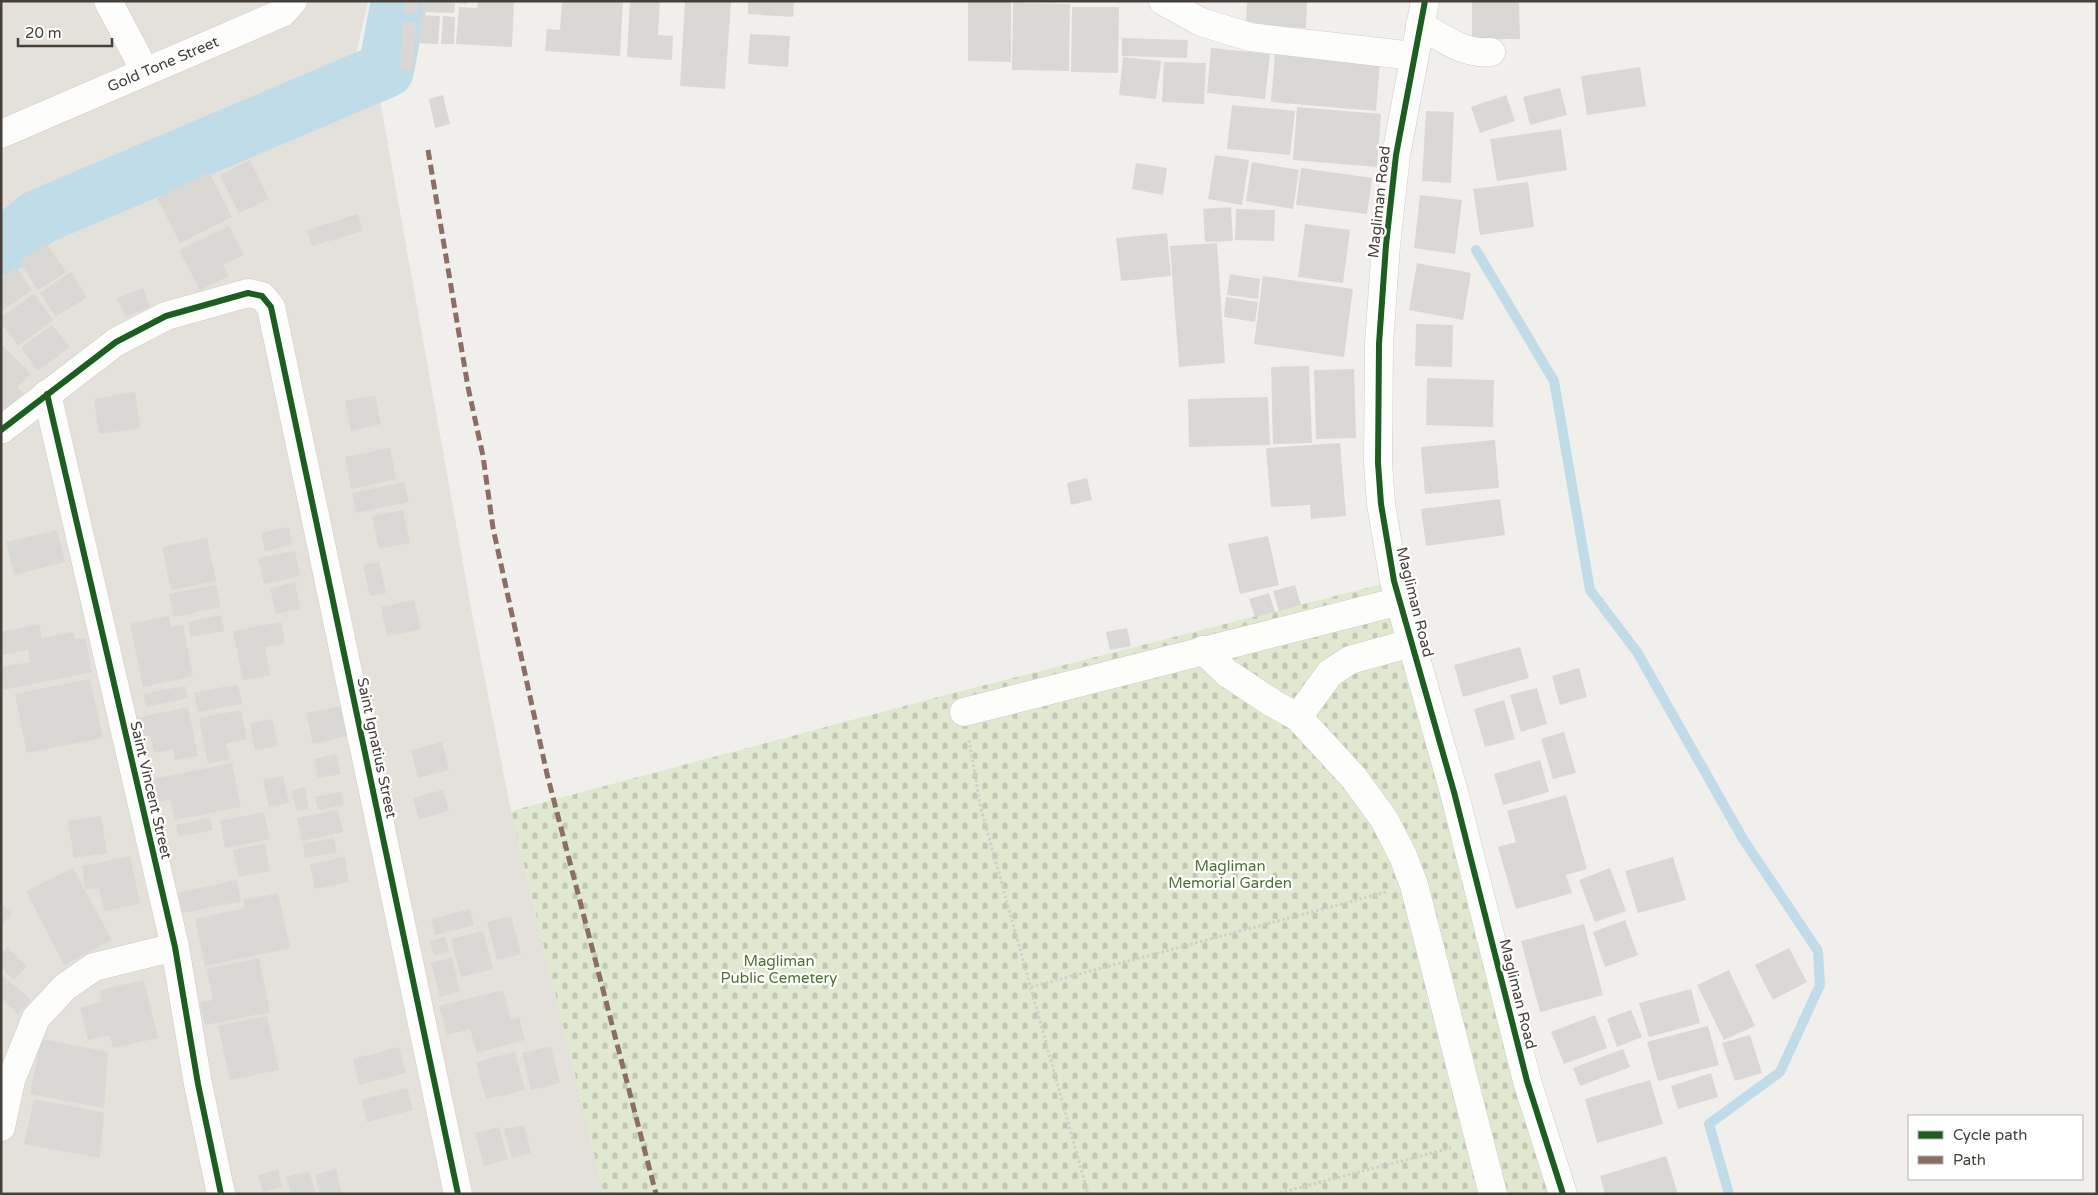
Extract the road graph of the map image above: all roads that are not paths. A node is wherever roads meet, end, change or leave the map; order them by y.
1 (108, 1) edge
2 (293, 1) edge
3 (1163, 1) edge
4 (1422, 13) edge
5 (1491, 52) dead end
6 (1413, 56) junction
7 (145, 71) junction
8 (2, 133) edge
9 (47, 394) junction
10 (1, 430) edge
11 (1400, 601) junction
12 (1411, 643) junction
13 (1203, 650) junction
14 (964, 712) road end
15 (1298, 717) junction
16 (175, 947) junction
17 (1, 1127) edge
18 (221, 1194) edge
19 (458, 1194) edge
20 (1493, 1194) edge
21 (1563, 1194) edge

1 - 7 street
2 - 7 street, Gold Tone Street
3 - 6 street
4 - 5 street
4 - 6 street, Magliman Road
6 - 11 street, Magliman Road
7 - 8 street, Gold Tone Street
9 - 10 street
9 - 16 street, Saint Vincent Street
9 - 19 street, Saint Ignatius Street
11 - 12 street, Magliman Road
11 - 13 street
12 - 15 street
12 - 21 street, Magliman Road
13 - 14 street
13 - 15 street
15 - 20 street
16 - 17 street
16 - 18 street, Saint Vincent Street

